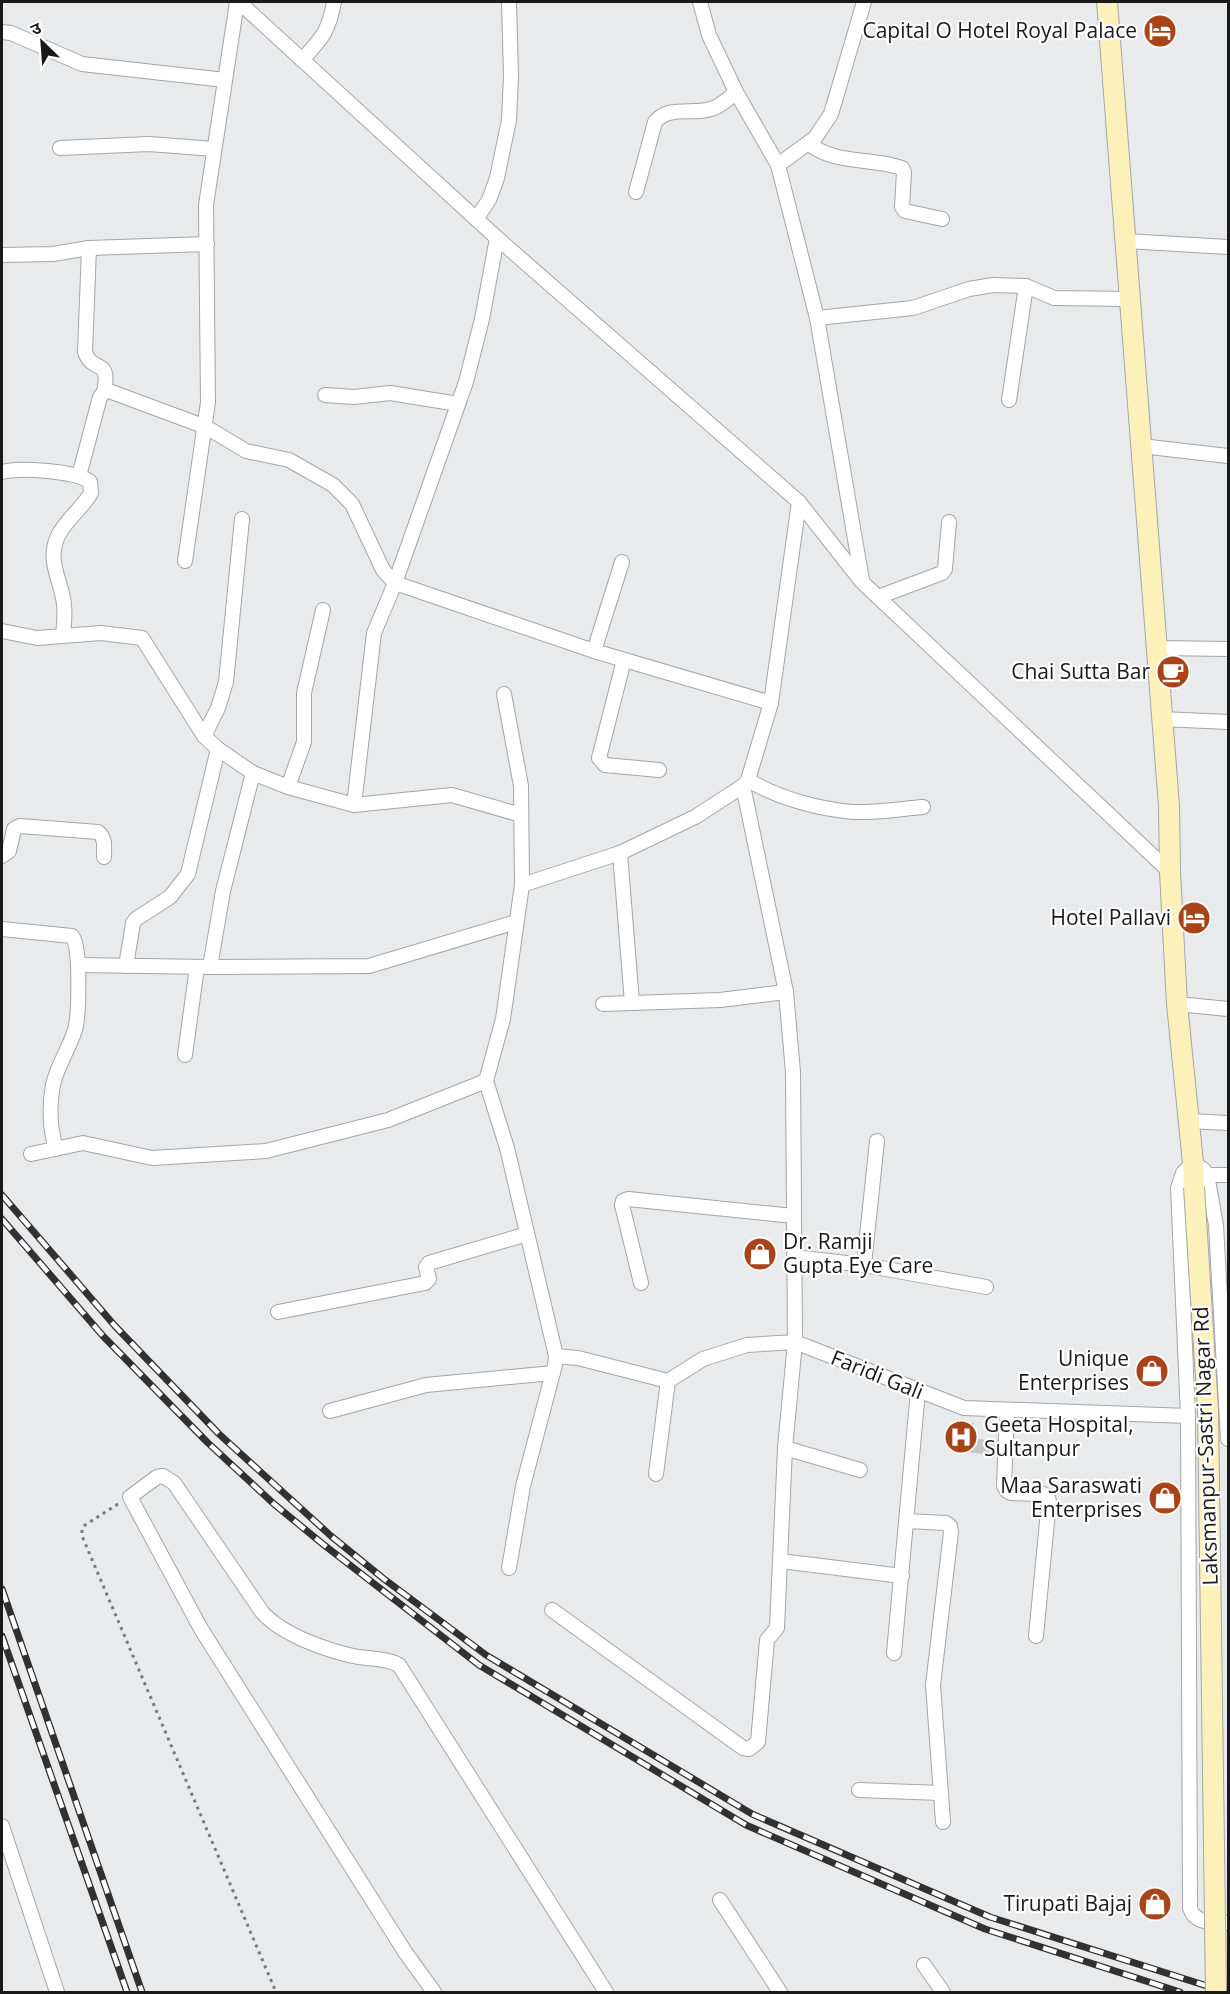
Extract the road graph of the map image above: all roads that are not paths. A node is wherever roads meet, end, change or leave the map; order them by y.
1 (238, 2) edge
2 (334, 2) edge
3 (509, 2) edge
4 (700, 2) edge
5 (864, 2) edge
6 (1107, 2) edge
7 (2, 32) edge
8 (302, 60) junction
9 (225, 80) junction
10 (736, 92) junction
11 (808, 143) junction
12 (60, 148) dead end
13 (214, 149) junction
14 (778, 165) junction
15 (636, 192) dead end
16 (476, 219) junction
17 (942, 219) dead end
18 (497, 238) junction
19 (1126, 241) junction
20 (207, 244) junction
21 (1228, 247) edge
22 (89, 248) junction
23 (2, 255) edge
24 (1026, 286) junction
25 (1130, 299) junction
26 (817, 318) junction
27 (104, 392) junction
28 (326, 395) dead end
29 (1009, 400) dead end
30 (458, 404) junction
31 (206, 428) junction
32 (1141, 446) junction
33 (1228, 456) edge
34 (2, 472) edge
35 (79, 476) junction
36 (799, 502) junction
37 (242, 519) dead end
38 (950, 522) dead end
39 (184, 561) dead end
40 (622, 562) dead end
41 (862, 582) junction
42 (395, 583) junction
43 (878, 597) junction
44 (323, 610) dead end
45 (2, 631) edge
46 (63, 636) junction
47 (1157, 648) junction
48 (1228, 650) edge
49 (594, 651) junction
50 (624, 660) junction
51 (504, 694) dead end
52 (771, 703) junction
53 (1162, 719) junction
54 (1228, 722) edge
55 (204, 736) junction
56 (218, 749) junction
57 (659, 770) dead end
58 (253, 773) junction
59 (745, 783) junction
60 (288, 787) junction
61 (354, 806) junction
62 (923, 807) dead end
63 (521, 814) junction
64 (620, 853) junction
65 (2, 856) edge
66 (104, 857) dead end
67 (1170, 872) junction
68 (522, 885) junction
69 (516, 922) junction
70 (2, 929) edge
71 (78, 965) junction
72 (126, 966) junction
73 (203, 967) junction
74 (786, 992) junction
75 (632, 1003) junction
76 (603, 1004) dead end
77 (1177, 1004) junction
78 (1228, 1009) edge
79 (184, 1055) dead end
80 (486, 1081) junction
81 (1189, 1121) junction
82 (1228, 1123) edge
83 (877, 1141) dead end
84 (56, 1149) junction
85 (31, 1154) dead end
86 (1198, 1175) junction
87 (1228, 1175) edge
88 (794, 1216) junction
89 (527, 1234) junction
90 (1223, 1249) edge
91 (794, 1257) junction
92 (864, 1265) junction
93 (640, 1283) dead end
94 (986, 1287) dead end
95 (278, 1312) dead end
96 (795, 1342) junction
97 (556, 1356) junction
98 (553, 1373) junction
99 (668, 1381) junction
100 (918, 1391) junction
101 (1007, 1410) junction
102 (330, 1411) dead end
103 (1188, 1416) junction
104 (1228, 1439) edge
105 (785, 1448) junction
106 (860, 1470) dead end
107 (656, 1474) dead end
108 (907, 1521) junction
109 (781, 1561) junction
110 (509, 1568) dead end
111 (902, 1576) junction
112 (552, 1610) dead end
113 (1036, 1636) dead end
114 (894, 1653) dead end
115 (859, 1790) dead end
116 (941, 1793) junction
117 (943, 1822) dead end
118 (2, 1826) edge
119 (720, 1900) dead end
120 (1228, 1923) edge
121 (924, 1965) dead end
122 (57, 1992) edge
123 (434, 1992) edge
124 (606, 1992) edge
125 (780, 1992) edge
126 (943, 1992) edge
127 (1216, 1992) edge

1 - 8 street
1 - 9 street
2 - 8 street
3 - 16 street
4 - 10 street
5 - 11 street
6 - 19 street, Laksmanpur-Sastri Nagar Rd
7 - 9 street
8 - 16 street
9 - 13 street
10 - 14 street
10 - 15 street
11 - 14 street
11 - 17 street
12 - 13 street
13 - 20 street
14 - 26 street
16 - 18 street
18 - 30 street
18 - 36 street
19 - 21 street
19 - 25 street, Laksmanpur-Sastri Nagar Rd
20 - 22 street
20 - 31 street
22 - 23 street
22 - 27 street
24 - 25 street
24 - 26 street
24 - 29 street
25 - 32 street, Laksmanpur-Sastri Nagar Rd
26 - 41 street
27 - 31 street
27 - 35 street
28 - 30 street
30 - 42 street
31 - 39 street
31 - 42 street
32 - 33 street
32 - 47 street, Laksmanpur-Sastri Nagar Rd
34 - 35 street
35 - 46 street
36 - 41 street
36 - 52 street
37 - 55 street
38 - 43 street
40 - 49 street
41 - 43 street
42 - 49 street
42 - 61 street
43 - 67 street
44 - 60 street
45 - 46 street
46 - 55 street
47 - 48 street
47 - 53 street, Laksmanpur-Sastri Nagar Rd
49 - 50 street
50 - 52 street
50 - 57 street
51 - 63 street
52 - 59 street
53 - 54 street
53 - 67 street, Laksmanpur-Sastri Nagar Rd
55 - 56 street
56 - 58 street
56 - 72 street
58 - 60 street
58 - 73 street
59 - 62 street
59 - 64 street
59 - 74 street
60 - 61 street
61 - 63 street
63 - 68 street
64 - 68 street
64 - 75 street
65 - 66 street
67 - 77 street, Laksmanpur-Sastri Nagar Rd
68 - 69 street
69 - 73 street
69 - 80 street
70 - 71 street
71 - 72 street
71 - 84 street
72 - 73 street
73 - 79 street
74 - 75 street
74 - 88 street
75 - 76 street
77 - 78 street
77 - 81 street, Laksmanpur-Sastri Nagar Rd
80 - 84 street
80 - 89 street
81 - 82 street
81 - 86 street, Laksmanpur-Sastri Nagar Rd
83 - 92 street
84 - 85 street
86 - 87 street
86 - 90 street
86 - 103 street
86 - 127 street, Laksmanpur-Sastri Nagar Rd, bridge
88 - 91 street
88 - 93 street
89 - 95 street
89 - 97 street
90 - 104 street
91 - 92 street
91 - 96 street
92 - 94 street
96 - 99 street, Faridi Gali
96 - 100 street, Faridi Gali
96 - 105 street
97 - 98 street
97 - 99 street
98 - 102 street
98 - 110 street
99 - 107 street
100 - 101 street, Faridi Gali
100 - 108 street
101 - 103 street, Faridi Gali
101 - 113 street
103 - 120 street
105 - 106 street
105 - 109 street
108 - 111 street
108 - 116 street
109 - 111 street
109 - 112 street
111 - 114 street
115 - 116 street
116 - 117 street
118 - 122 street
119 - 125 street
121 - 126 street
123 - 124 street

